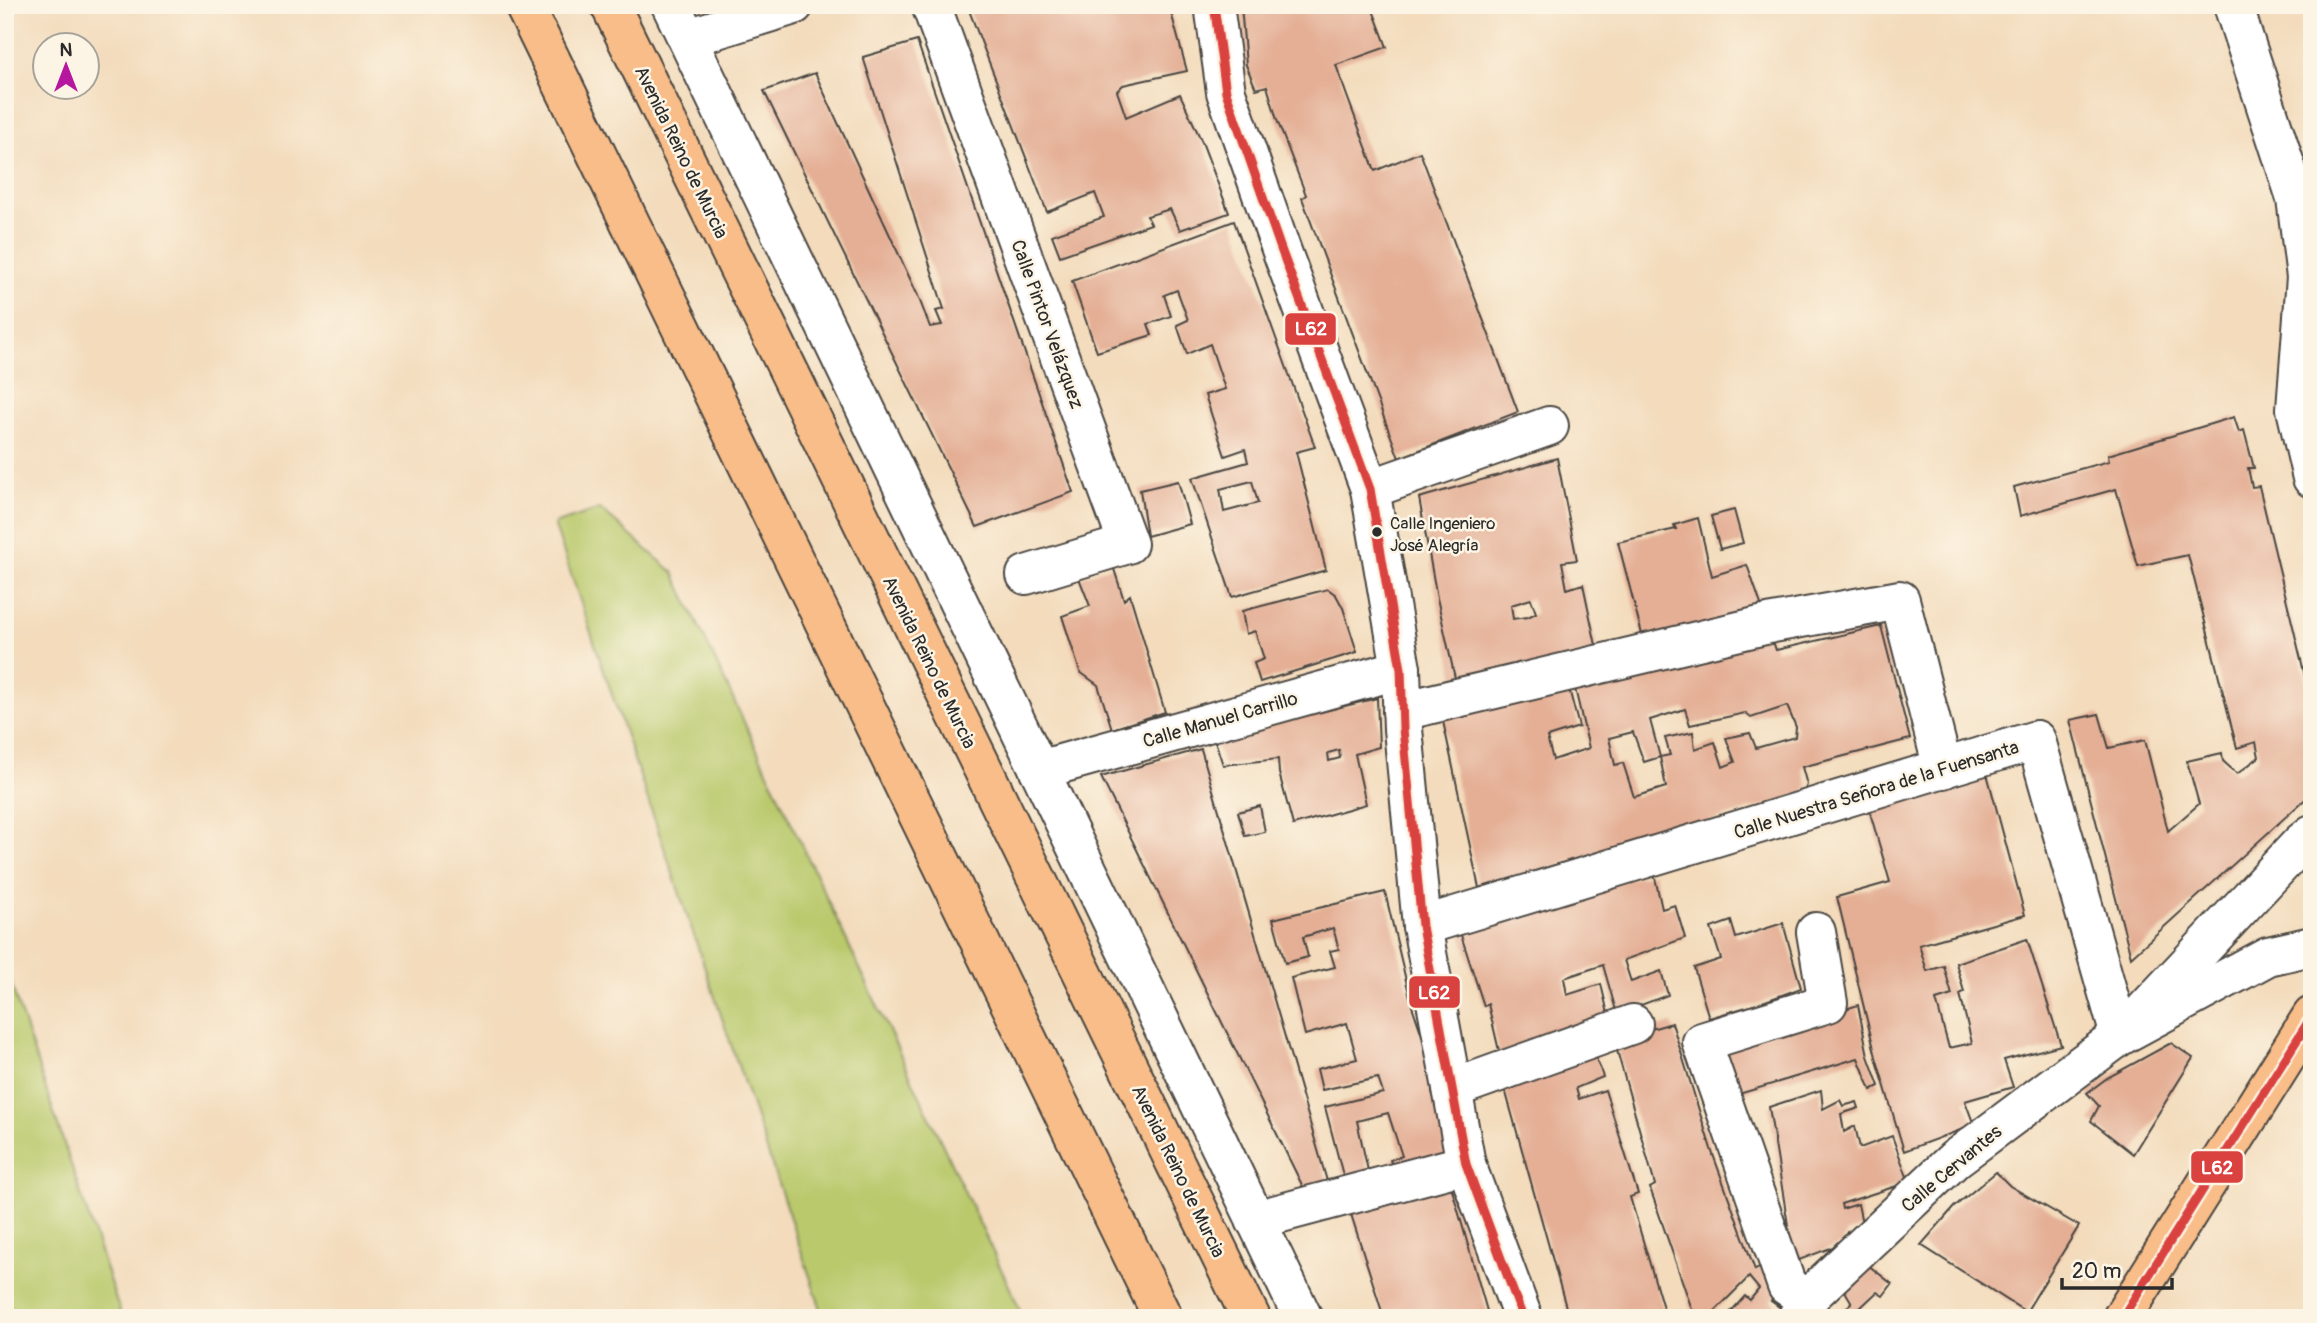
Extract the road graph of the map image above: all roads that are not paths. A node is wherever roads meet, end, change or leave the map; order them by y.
1 (524, 5) edge
2 (610, 5) edge
3 (794, 5) edge
4 (931, 5) edge
5 (1214, 5) edge
6 (2233, 5) edge
7 (679, 22) edge
8 (1549, 426) dead end
9 (2312, 478) edge
10 (1370, 489) junction
11 (1026, 575) dead end
12 (1401, 669) junction
13 (1402, 711) junction
14 (1943, 769) junction
15 (1039, 770) junction
16 (2312, 834) edge
17 (1422, 926) junction
18 (1816, 932) dead end
19 (2312, 946) edge
20 (2312, 1016) edge
21 (1633, 1024) dead end
22 (2120, 1036) junction
23 (1452, 1089) junction
24 (1466, 1164) junction
25 (1255, 1220) junction
26 (1803, 1309) edge
27 (1163, 1318) edge
28 (1251, 1318) edge
29 (1303, 1318) edge
30 (1523, 1318) edge
31 (2123, 1318) edge

1 - 27 main road
2 - 28 main road, Avenida Reino de Murcia
3 - 7 street
4 - 11 street, Calle Pintor Velázquez
5 - 10 street
6 - 9 street
7 - 15 street
8 - 10 street
10 - 12 street
12 - 13 street
12 - 15 street, Calle Manuel Carrillo
13 - 14 street
13 - 17 street
14 - 17 street, Calle Nuestra Señora de la Fuensanta
14 - 22 street, Calle Nuestra Señora de la Fuensanta
15 - 25 street
16 - 22 street, Calle Cervantes
17 - 23 street
18 - 26 street
19 - 22 street, Calle Cervantes
20 - 31 main road
21 - 23 street
22 - 26 street, Calle Cervantes
23 - 24 street
24 - 25 street
24 - 30 street
25 - 29 street

